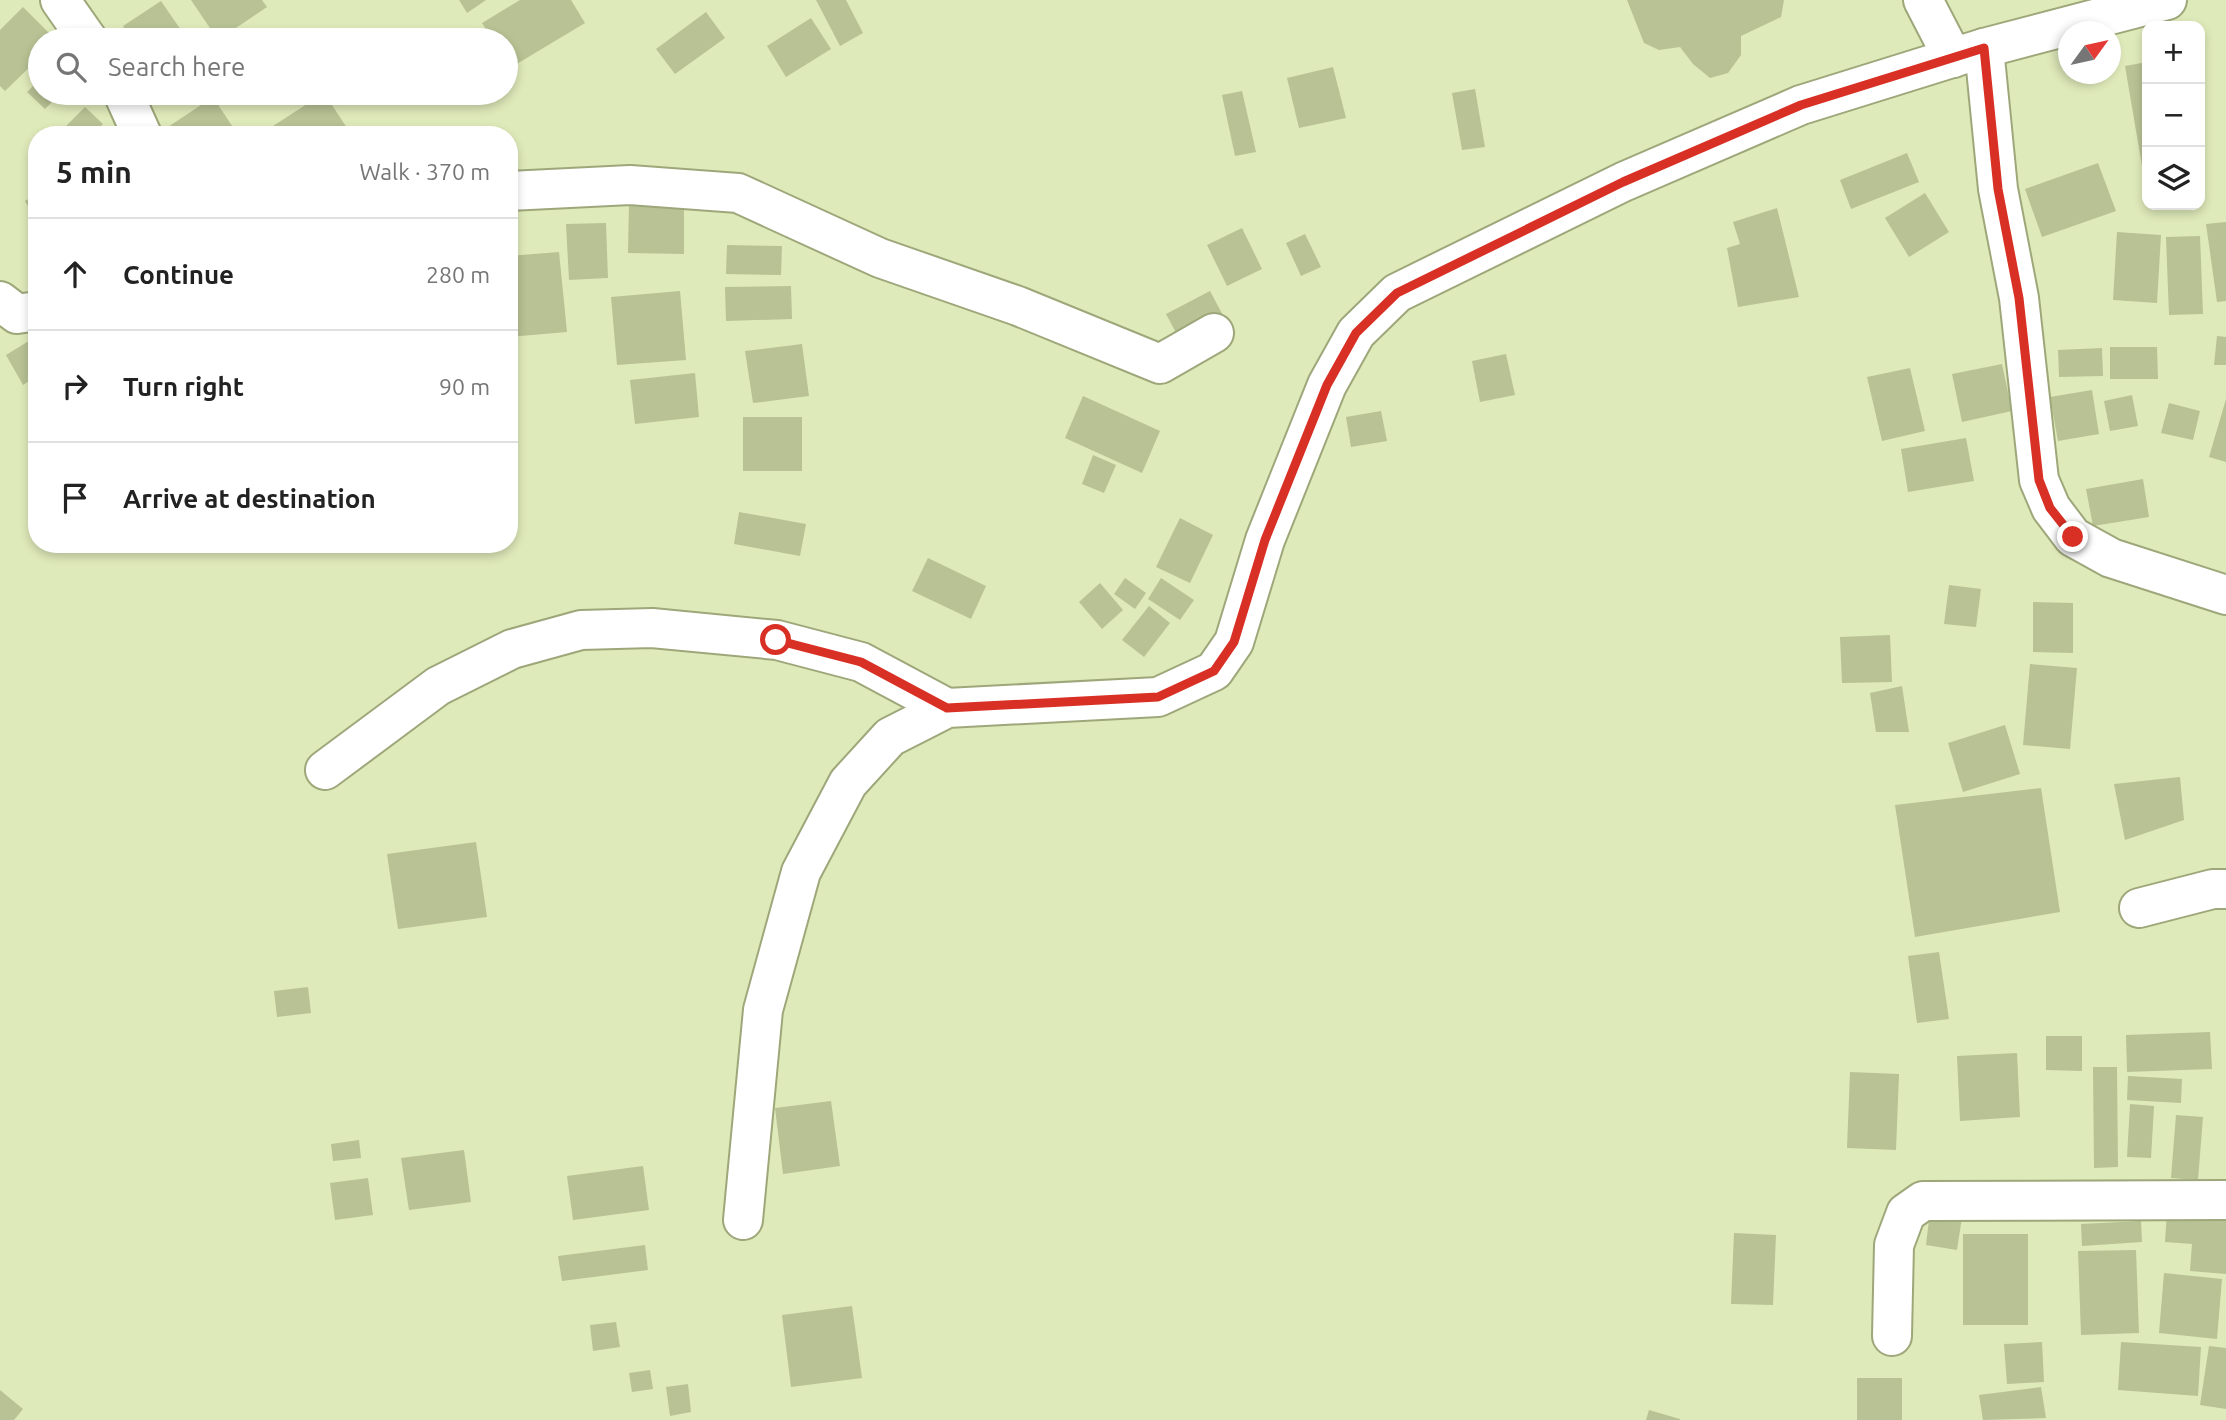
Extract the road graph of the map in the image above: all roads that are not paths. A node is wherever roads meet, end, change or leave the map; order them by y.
1 (60, 0) edge
2 (1923, 0) edge
3 (2167, 0) edge
4 (80, 28) edge
5 (1968, 53) junction
6 (128, 105) edge
7 (138, 126) edge
8 (518, 191) edge
9 (0, 301) edge
10 (28, 312) edge
11 (1213, 333) dead end
12 (2226, 595) edge
13 (947, 708) junction
14 (325, 770) dead end
15 (2226, 889) edge
16 (2139, 908) dead end
17 (2226, 1200) edge
18 (743, 1220) dead end
19 (1892, 1336) dead end

1 - 4 street
2 - 5 street
3 - 5 street
5 - 12 street
5 - 13 street
6 - 7 street
8 - 11 street
9 - 10 street
13 - 14 street
13 - 18 street
15 - 16 street
17 - 19 street

